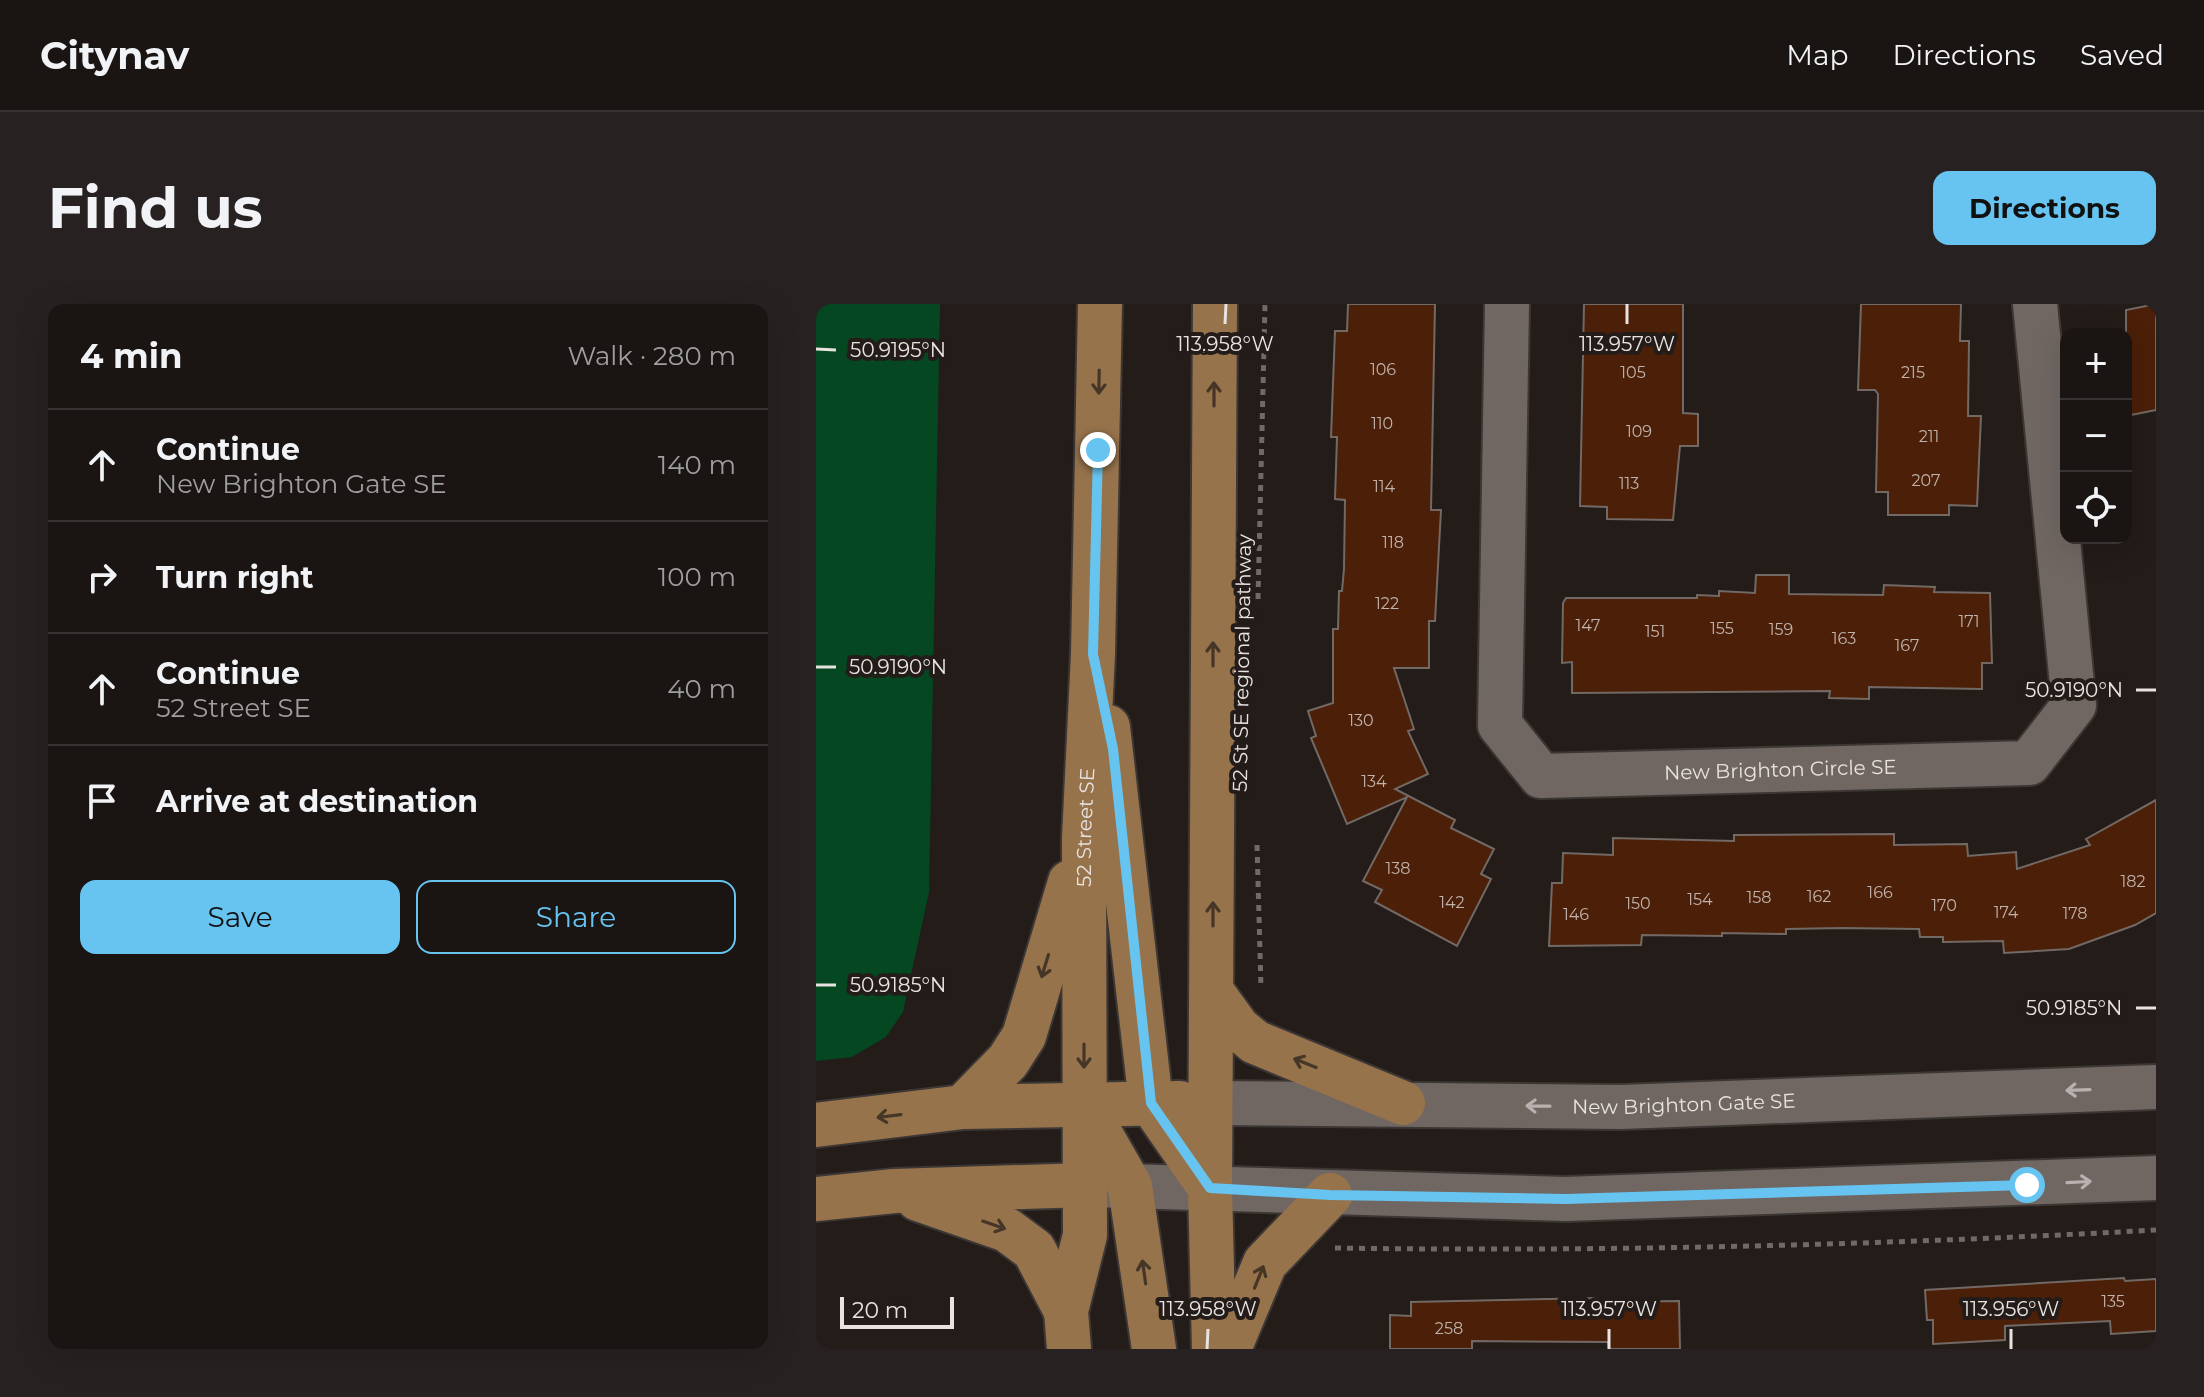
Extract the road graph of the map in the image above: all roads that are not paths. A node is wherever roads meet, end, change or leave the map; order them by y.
1 (1100, 304) edge
2 (1215, 304) edge
3 (1507, 304) edge
4 (2035, 304) edge
5 (1093, 654) junction
6 (1084, 838) junction
7 (1212, 992) junction
8 (2156, 1087) edge
9 (1151, 1103) junction
10 (1210, 1103) junction
11 (1403, 1103) junction
12 (1083, 1104) junction
13 (963, 1107) junction
14 (816, 1125) edge
15 (2156, 1178) edge
16 (1086, 1185) junction
17 (1130, 1186) junction
18 (1210, 1188) junction
19 (894, 1191) junction
20 (1330, 1195) junction
21 (816, 1199) edge
22 (1068, 1330) edge
23 (1154, 1349) edge
24 (1214, 1349) edge
25 (1229, 1349) edge

1 -> 5 main road, 52 Street SE
7 -> 2 main road
3 - 4 street, New Brighton Circle SE
5 - 6 main road, 52 Street SE
5 - 9 main road
6 -> 12 main road, 52 Street SE
6 -> 13 main road
7 - 10 main road
11 -> 7 main road
8 -> 11 street, New Brighton Gate SE
9 - 10 main road
9 - 12 main road
9 - 18 main road
10 - 11 street, New Brighton Gate SE
10 - 18 main road
12 - 13 main road
12 - 16 main road, 52 Street SE
12 - 17 main road
13 -> 14 main road
20 -> 15 street
16 - 17 street
16 - 19 main road
16 - 22 main road, 52 Street SE
17 - 18 street
23 -> 17 main road
18 - 20 street
18 - 24 main road
19 - 21 main road
19 -> 22 main road
25 -> 20 main road

